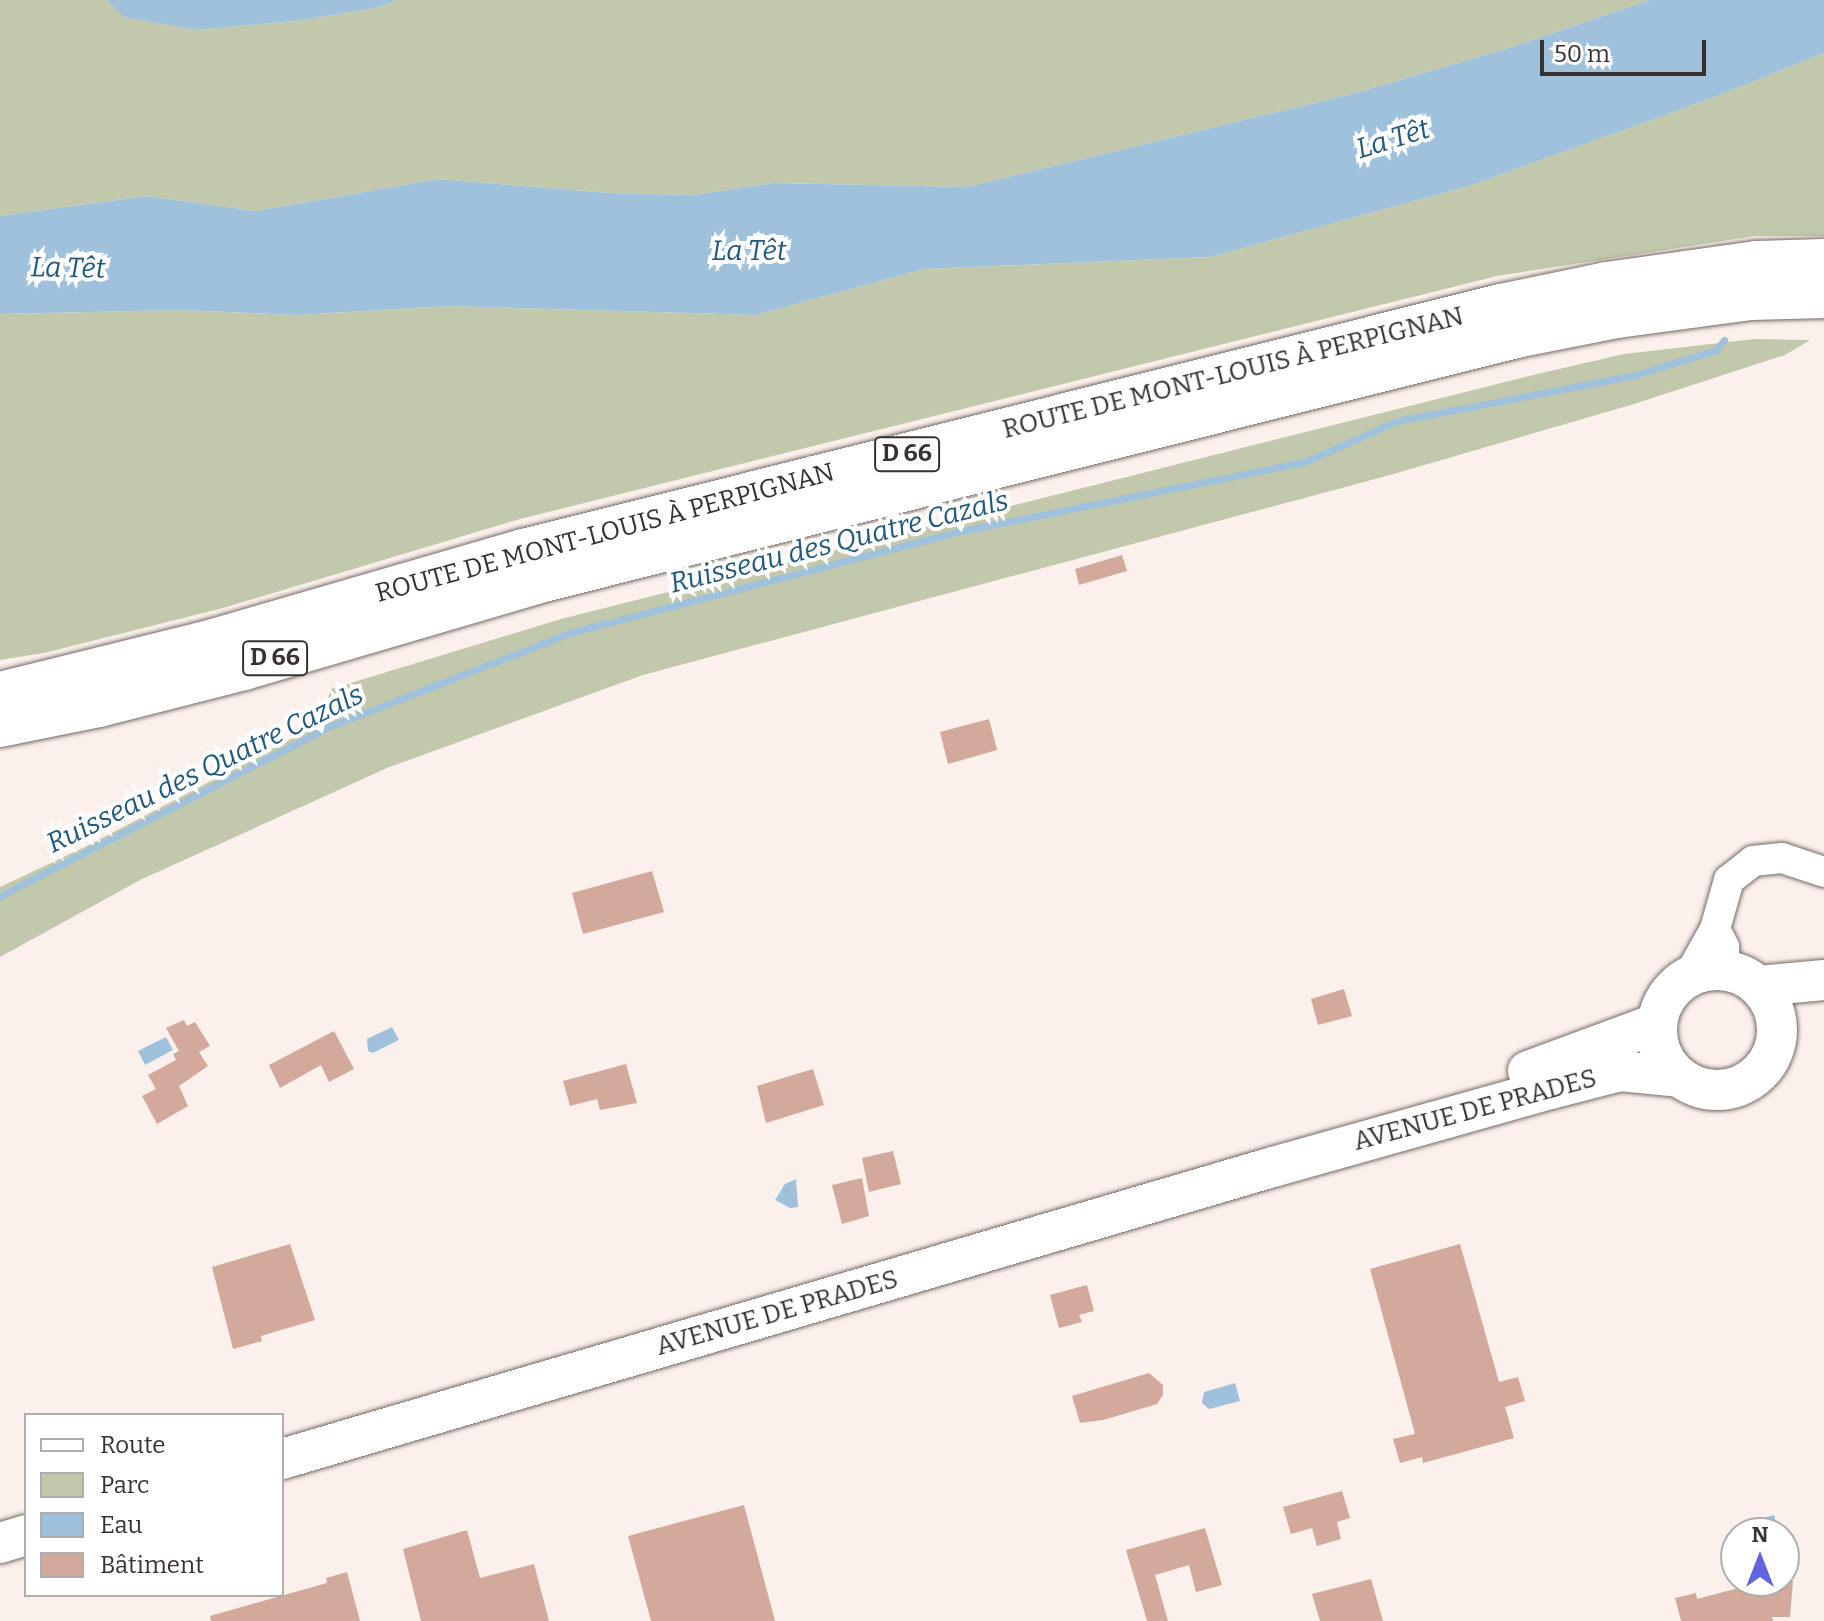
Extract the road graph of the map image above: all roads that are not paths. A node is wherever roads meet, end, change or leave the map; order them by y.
1 (1824, 261) edge
2 (1824, 296) edge
3 (0, 694) edge
4 (0, 725) edge
5 (1824, 872) edge
6 (1724, 977) junction
7 (1824, 980) edge
8 (1824, 1006) edge
9 (1777, 1023) junction
10 (1656, 1024) junction
11 (1679, 1077) junction
12 (1273, 1167) junction
13 (284, 1458) edge
14 (24, 1536) edge
15 (0, 1543) edge

1 - 3 highway, ROUTE DE MONT-LOUIS À PERPIGNAN / D 66
2 - 4 highway, ROUTE DE MONT-LOUIS À PERPIGNAN / D 66
5 - 6 street
6 - 7 main road
6 - 9 main road
6 - 10 main road
8 - 9 main road
9 - 11 main road
10 - 11 main road
10 - 12 main road, AVENUE DE PRADES
11 - 12 main road, AVENUE DE PRADES
12 - 13 main road, AVENUE DE PRADES
14 - 15 main road

